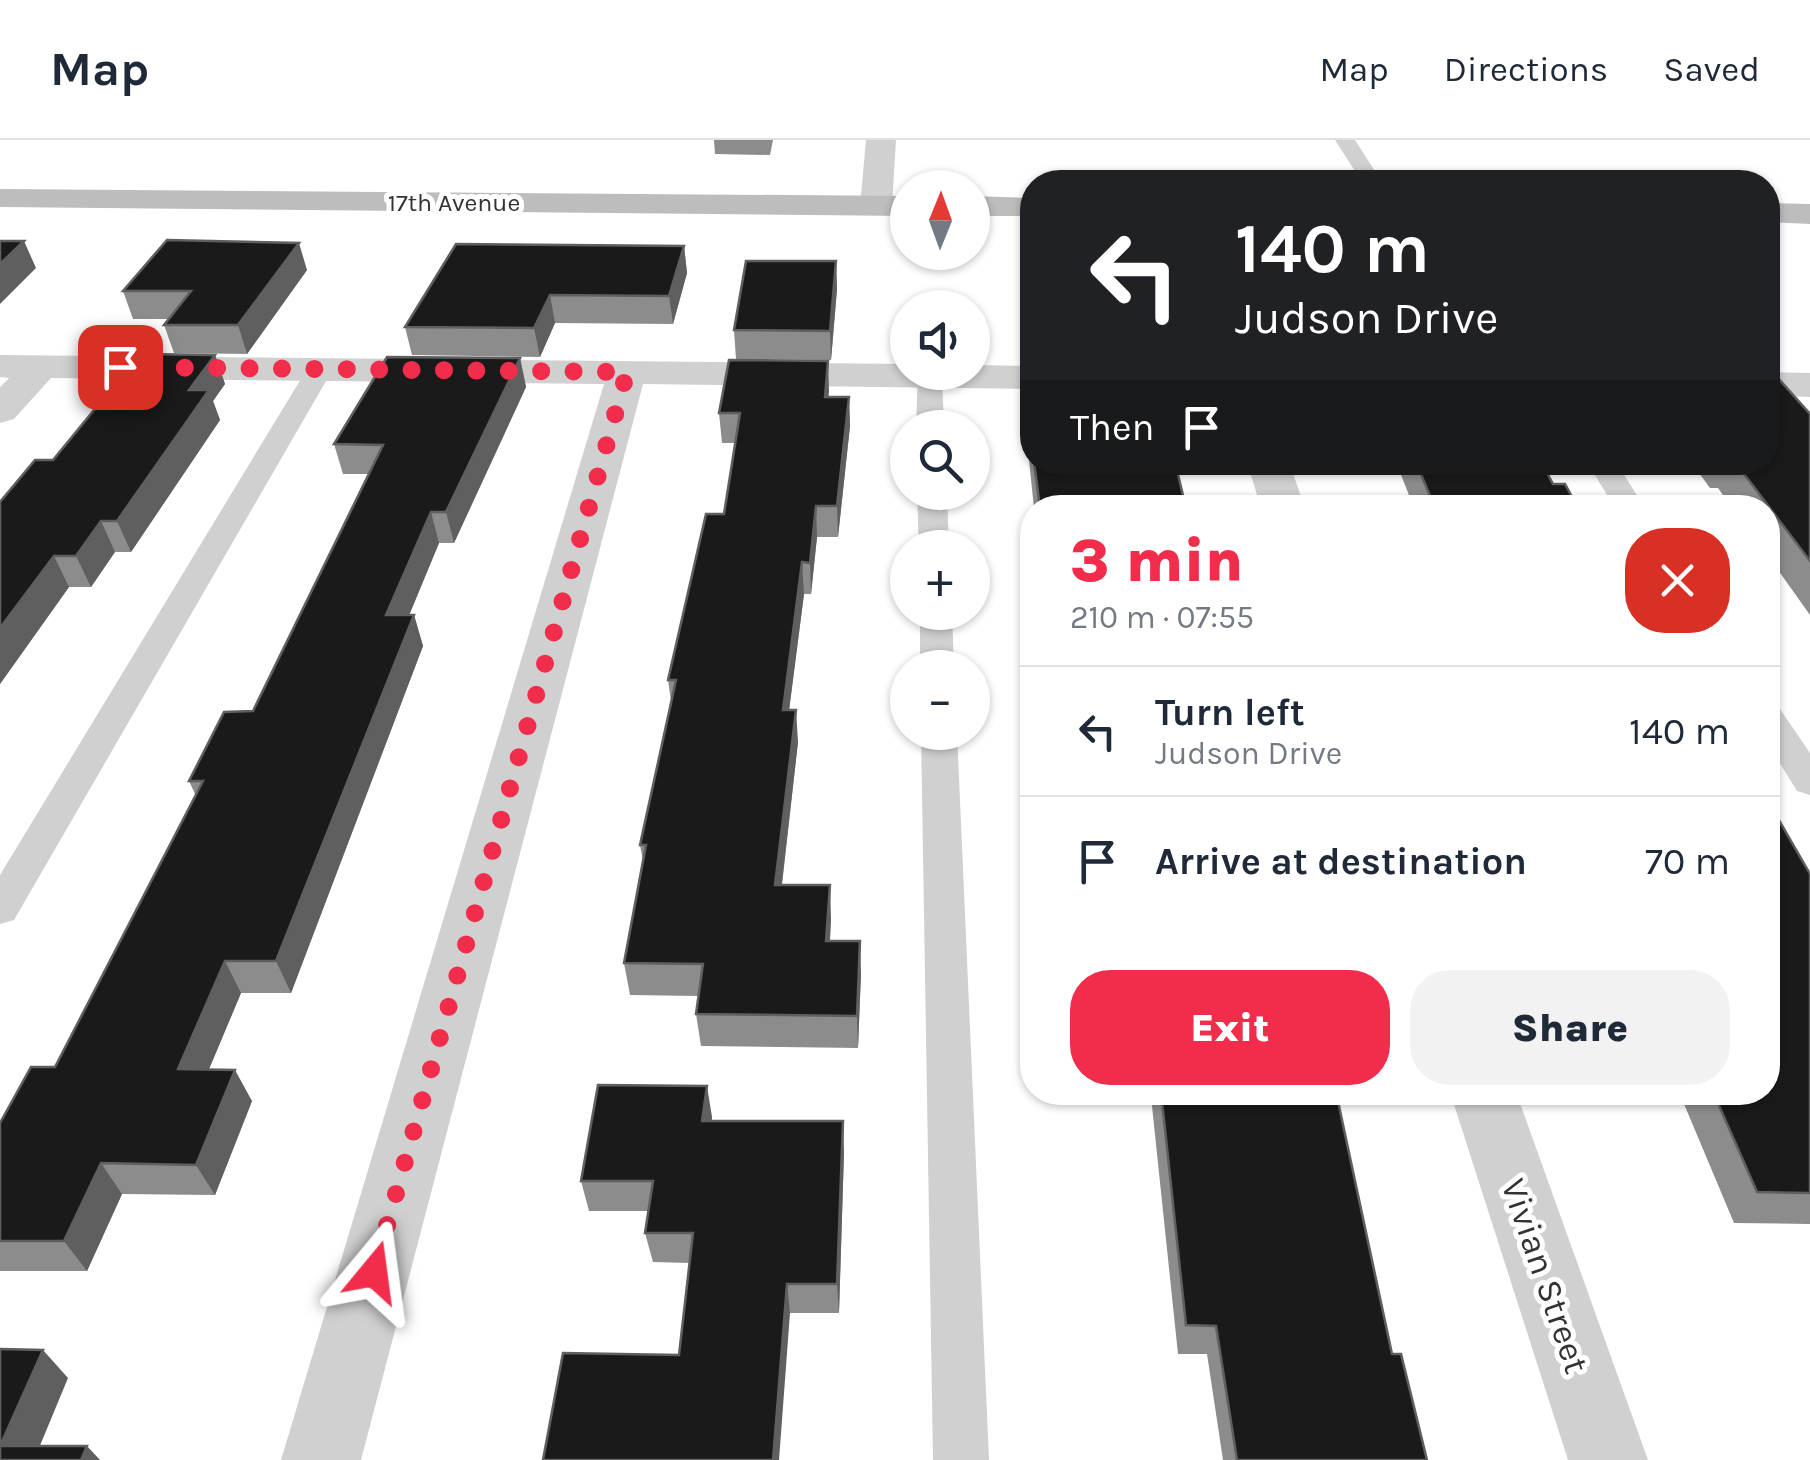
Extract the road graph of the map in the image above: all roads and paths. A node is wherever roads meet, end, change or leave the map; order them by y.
1 (881, 140) edge
2 (1345, 140) edge
3 (1364, 170) edge
4 (890, 194) edge
5 (0, 198) edge
6 (890, 206) edge
7 (990, 206) edge
8 (1020, 207) edge
9 (1780, 213) edge
10 (1810, 214) edge
11 (0, 366) edge
12 (41, 366) junction
13 (320, 369) junction
14 (627, 372) junction
15 (890, 375) edge
16 (990, 376) edge
17 (1020, 376) edge
18 (1780, 384) edge
19 (1810, 385) edge
20 (0, 411) edge
21 (1780, 736) edge
22 (941, 750) edge
23 (1810, 782) edge
24 (0, 909) edge
25 (1486, 1105) edge
26 (322, 1460) edge
27 (961, 1460) edge
28 (1608, 1460) edge

1 - 4 street
2 - 3 lane
5 - 6 main road, 17th Avenue
7 - 8 main road
9 - 10 main road
11 - 12 street
12 - 13 street
12 - 20 street
13 - 14 street
13 - 24 lane
14 - 15 street
14 - 26 street
16 - 17 street
18 - 19 street
21 - 23 lane
22 - 27 lane
25 - 28 street, Vivian Street

